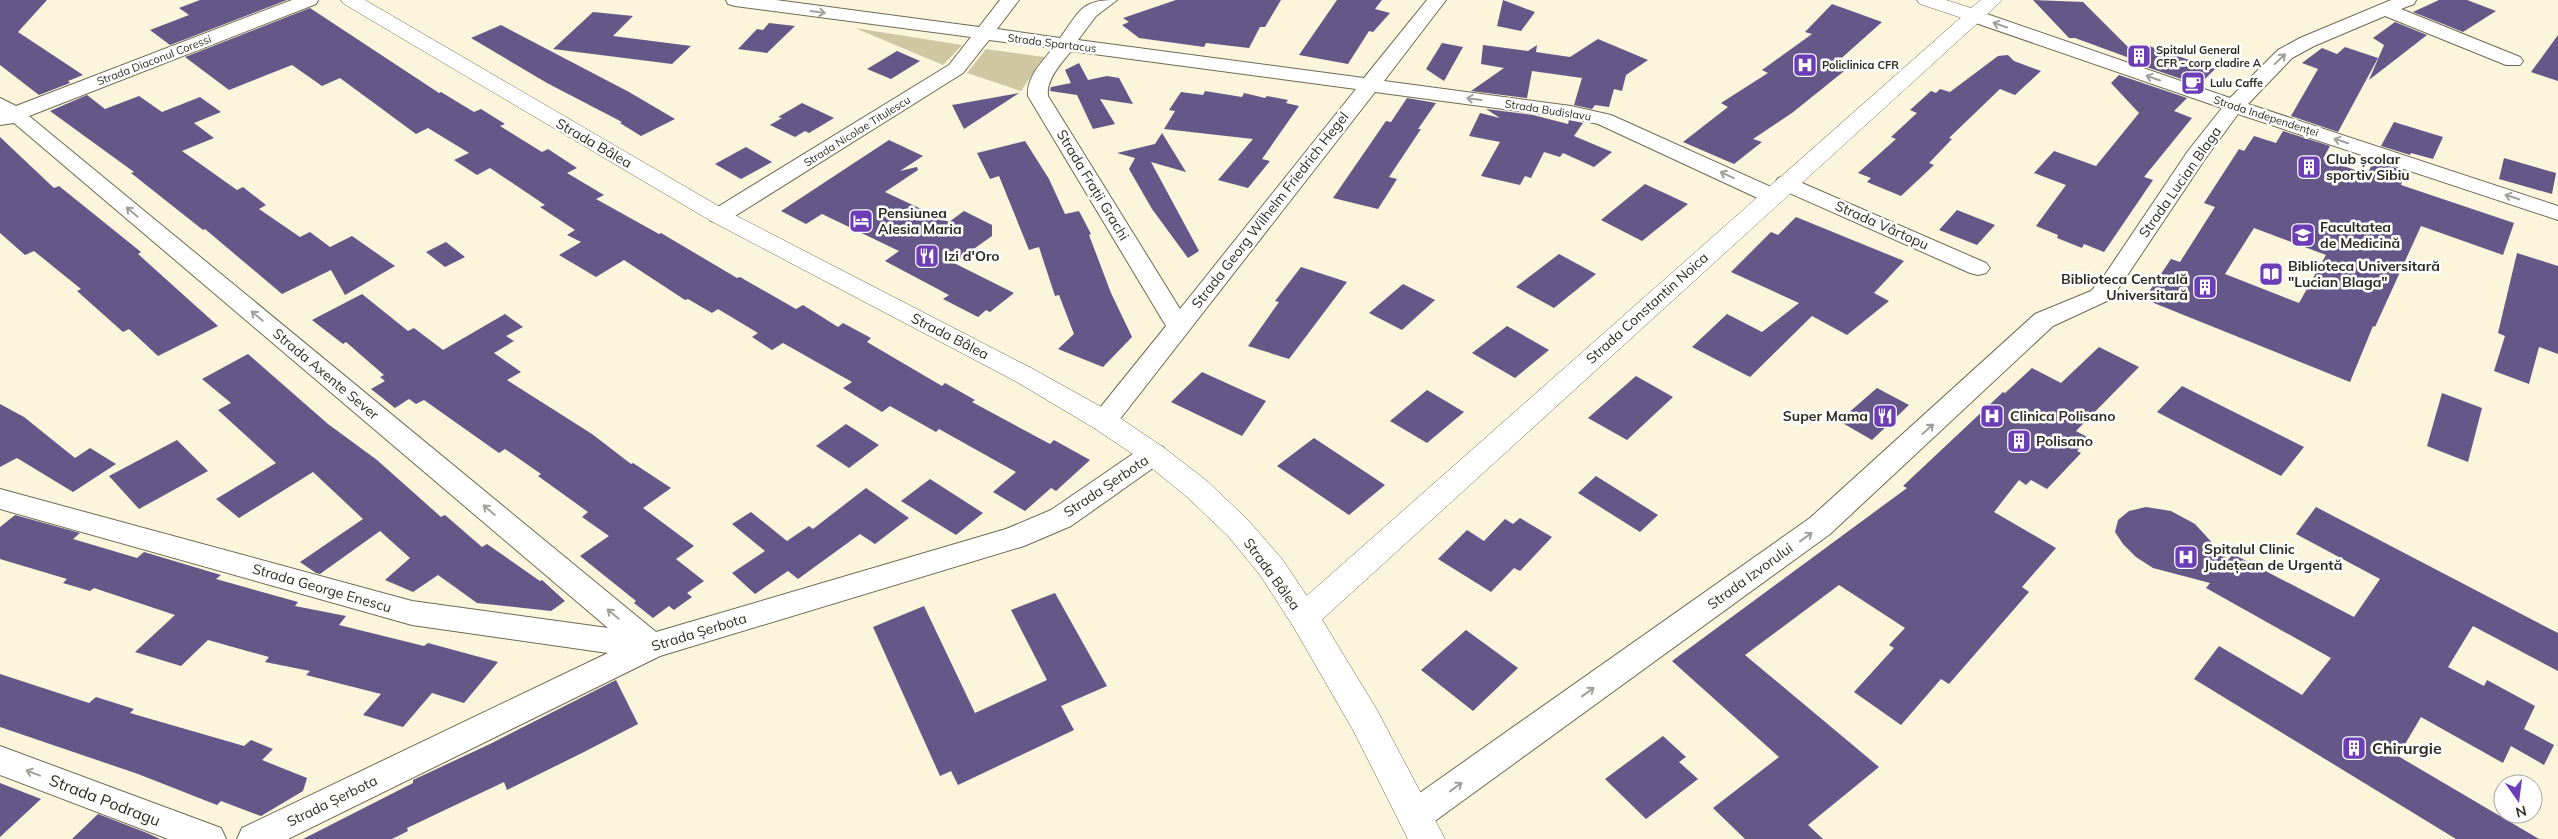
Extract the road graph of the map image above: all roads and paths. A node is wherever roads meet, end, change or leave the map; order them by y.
1 (308, 0) edge
2 (351, 0) edge
3 (735, 0) edge
4 (1010, 0) edge
5 (1108, 0) edge
6 (1437, 0) edge
7 (1927, 0) edge
8 (2407, 0) edge
9 (1983, 8) edge
10 (2386, 10) junction
11 (984, 35) junction
12 (1066, 45) junction
13 (2513, 61) dead end
14 (1369, 86) junction
15 (2234, 106) junction
16 (5, 112) edge
17 (1779, 189) junction
18 (2558, 212) edge
19 (720, 216) junction
20 (1978, 268) dead end
21 (2062, 312) joint
22 (1178, 326) junction
23 (1104, 420) junction
24 (1153, 454) junction
25 (0, 499) edge
26 (1304, 617) junction
27 (651, 646) junction
28 (0, 760) edge
29 (1426, 831) edge
30 (209, 839) edge
31 (254, 839) edge

1 - 16 street, Strada Diaconul Coressi
2 - 19 main road, Strada Bâlea
3 -> 11 street, Strada Spartacus
4 - 11 street
5 - 12 street
6 - 14 street, Strada Georg Wilhelm Friedrich Hegel
7 - 9 main road
8 - 10 street, Strada Lucian Blaga
15 -> 9 street, Strada Independenței
9 - 17 main road, Strada Constantin Noica
10 - 13 street
15 -> 10 street, Strada Lucian Blaga
11 - 12 street, Strada Spartacus
11 - 19 street, Strada Nicolae Titulescu
12 - 14 street, Strada Spartacus
12 - 22 street, Strada Frații Grachi
17 -> 14 street, Strada Budislavu
14 - 22 street, Strada Georg Wilhelm Friedrich Hegel
18 -> 15 street, Strada Independenței
15 - 21 street, Strada Lucian Blaga
27 -> 16 street, Strada Axente Sever
17 - 20 street, Strada Vârtopu
17 - 26 main road, Strada Constantin Noica
19 - 23 main road, Strada Bâlea
29 -> 21 street, Strada Izvorului
22 - 23 street, Strada Georg Wilhelm Friedrich Hegel
23 - 24 main road, Strada Bâlea
24 - 26 main road, Strada Bâlea
24 - 27 street, Strada Șerbota
25 - 27 street, Strada George Enescu
26 - 29 main road, Strada Bâlea
27 - 31 street, Strada Șerbota
30 -> 28 street, Strada Podragu

